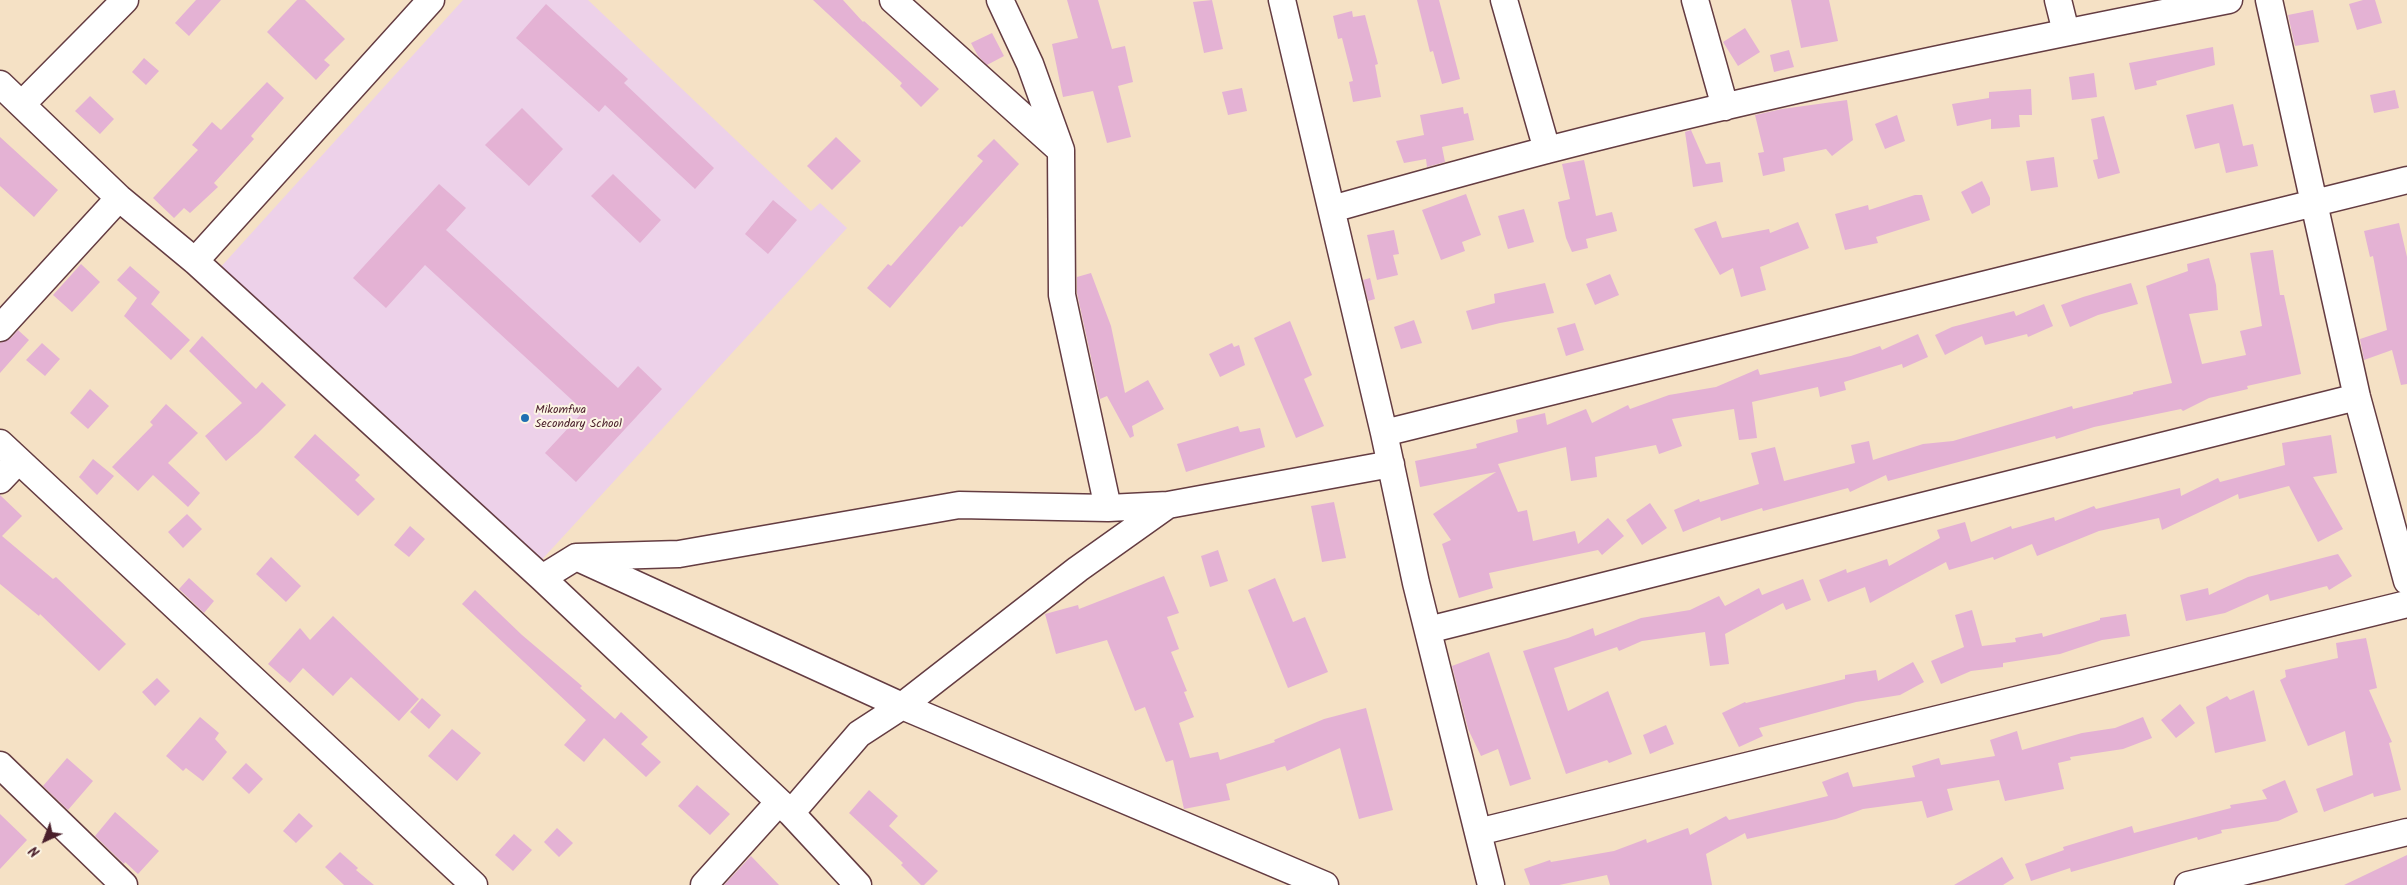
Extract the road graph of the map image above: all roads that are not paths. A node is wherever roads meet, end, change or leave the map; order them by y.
1 (125, 0) edge
2 (431, 0) edge
3 (892, 0) edge
4 (1000, 0) edge
5 (1282, 0) edge
6 (1504, 0) edge
7 (1695, 0) edge
8 (2058, 0) edge
9 (2229, 0) edge
10 (2269, 0) edge
11 (2066, 32) junction
12 (0, 84) edge
13 (22, 104) junction
14 (1726, 108) junction
15 (1061, 150) junction
16 (1547, 150) junction
17 (2407, 180) edge
18 (119, 198) junction
19 (2313, 203) junction
20 (1332, 208) junction
21 (195, 261) junction
22 (0, 328) edge
23 (2356, 397) junction
24 (1384, 433) junction
25 (0, 443) edge
26 (18, 461) junction
27 (1391, 464) junction
28 (0, 480) edge
29 (1168, 505) junction
30 (1108, 508) junction
31 (576, 557) junction
32 (542, 578) junction
33 (2407, 581) edge
34 (2407, 604) edge
35 (1428, 630) junction
36 (902, 706) junction
37 (5, 779) edge
38 (785, 807) junction
39 (1478, 832) junction
40 (2407, 832) edge
41 (124, 885) edge
42 (474, 885) edge
43 (704, 885) edge
44 (858, 885) edge
45 (1325, 885) edge
46 (1490, 885) edge
47 (2188, 885) edge

1 - 13 street
2 - 21 street
3 - 15 street
4 - 15 street
5 - 20 street
6 - 16 street
7 - 14 street
8 - 11 street
9 - 11 street
10 - 19 street
11 - 14 street
12 - 13 street
13 - 18 street
14 - 16 street
15 - 30 street
16 - 20 street
17 - 19 street
18 - 21 street
18 - 22 street
19 - 23 street
19 - 24 street
20 - 24 street
21 - 32 street
23 - 33 street
23 - 35 street
24 - 27 street
25 - 26 street
26 - 28 street
26 - 42 street
27 - 29 street
27 - 35 street
29 - 30 street
29 - 36 street
30 - 31 street
31 - 32 street
31 - 36 street
32 - 38 street
34 - 39 street
35 - 39 street
36 - 38 street
36 - 45 street
37 - 41 street
38 - 43 street
38 - 44 street
39 - 46 street
40 - 47 street

